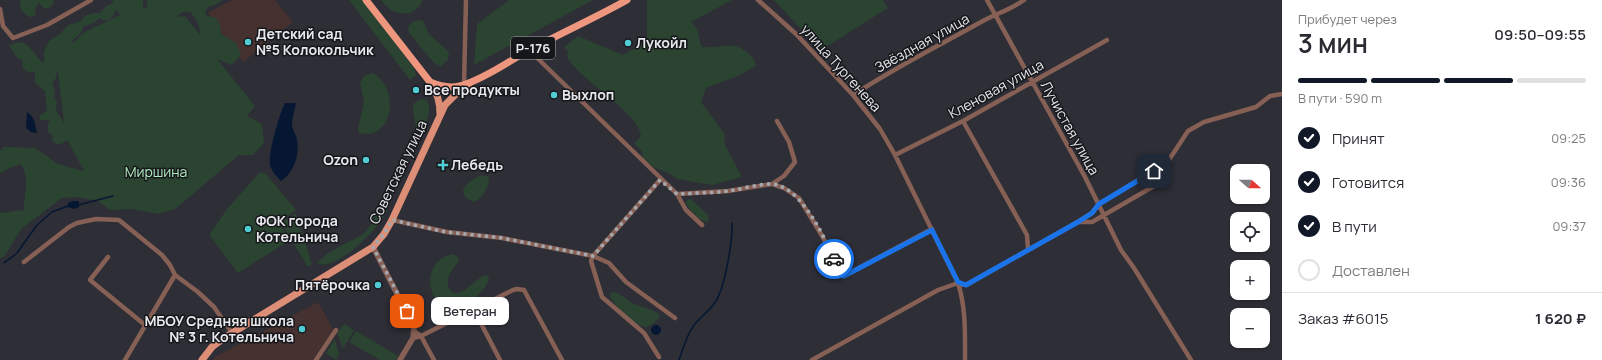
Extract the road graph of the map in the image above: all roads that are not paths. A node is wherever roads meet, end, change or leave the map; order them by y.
1 (91, 0) edge
2 (366, 0) edge
3 (466, 0) edge
4 (627, 0) edge
5 (758, 0) edge
6 (987, 0) edge
7 (1024, 0) edge
8 (0, 9) edge
9 (995, 15) junction
10 (1107, 40) dead end
11 (529, 50) junction
12 (475, 80) junction
13 (1031, 81) junction
14 (430, 82) junction
15 (464, 85) junction
16 (1282, 94) edge
17 (853, 95) junction
18 (440, 116) junction
19 (777, 121) dead end
20 (963, 121) junction
21 (895, 155) junction
22 (1167, 163) junction
23 (660, 180) junction
24 (772, 184) junction
25 (677, 194) junction
26 (1099, 204) junction
27 (1105, 215) junction
28 (392, 220) junction
29 (1078, 222) junction
30 (702, 225) dead end
31 (932, 230) junction
32 (373, 247) junction
33 (1028, 250) junction
34 (593, 256) junction
35 (108, 257) dead end
36 (24, 262) dead end
37 (175, 275) junction
38 (958, 282) junction
39 (474, 310) junction
40 (675, 318) dead end
41 (145, 325) junction
42 (336, 330) dead end
43 (414, 331) junction
44 (232, 333) junction
45 (421, 336) junction
46 (413, 338) junction
47 (659, 357) dead end
48 (125, 360) edge
49 (202, 360) edge
50 (316, 360) edge
51 (400, 360) edge
52 (434, 360) edge
53 (500, 360) edge
54 (562, 360) edge
55 (812, 360) edge
56 (965, 360) edge
57 (1191, 360) edge

1 - 8 street
2 - 14 highway
3 - 15 street
4 - 11 highway, Р-176
5 - 17 street, улица Тургенева
6 - 9 street, Лучистая улица
7 - 9 street, Звёздная улица
9 - 13 street, Лучистая улица
9 - 17 street, Звёздная улица
10 - 13 street, Кленовая улица
11 - 12 highway, Р-176
11 - 23 street
12 - 15 highway, Р-176
12 - 18 main road, Советская улица
13 - 20 street, Кленовая улица
13 - 26 street, Лучистая улица
14 - 15 highway, Р-176
14 - 18 main road, Советская улица
16 - 22 street
17 - 21 street, улица Тургенева
18 - 28 main road, Советская улица
19 - 24 street
20 - 21 street, Кленовая улица
20 - 33 street
21 - 31 street, улица Тургенева
22 - 26 street
22 - 27 street
23 - 25 street
23 - 34 street
24 - 25 street
24 - 31 street
25 - 30 street
26 - 27 street, Лучистая улица
26 - 29 street
27 - 29 street
27 - 57 street, Лучистая улица
28 - 32 main road, Советская улица
28 - 34 street
29 - 33 street
31 - 38 street, улица Тургенева
32 - 43 street
32 - 44 main road, Советская улица
33 - 38 street
34 - 40 street
34 - 47 street
35 - 41 street
36 - 37 street
37 - 41 street
37 - 44 street
38 - 55 street
38 - 56 street, улица Тургенева
39 - 45 street
39 - 53 street
39 - 54 street
41 - 48 street
42 - 50 street
43 - 45 street
43 - 46 street
44 - 49 main road, Советская улица
45 - 46 street
45 - 52 street
46 - 51 street

